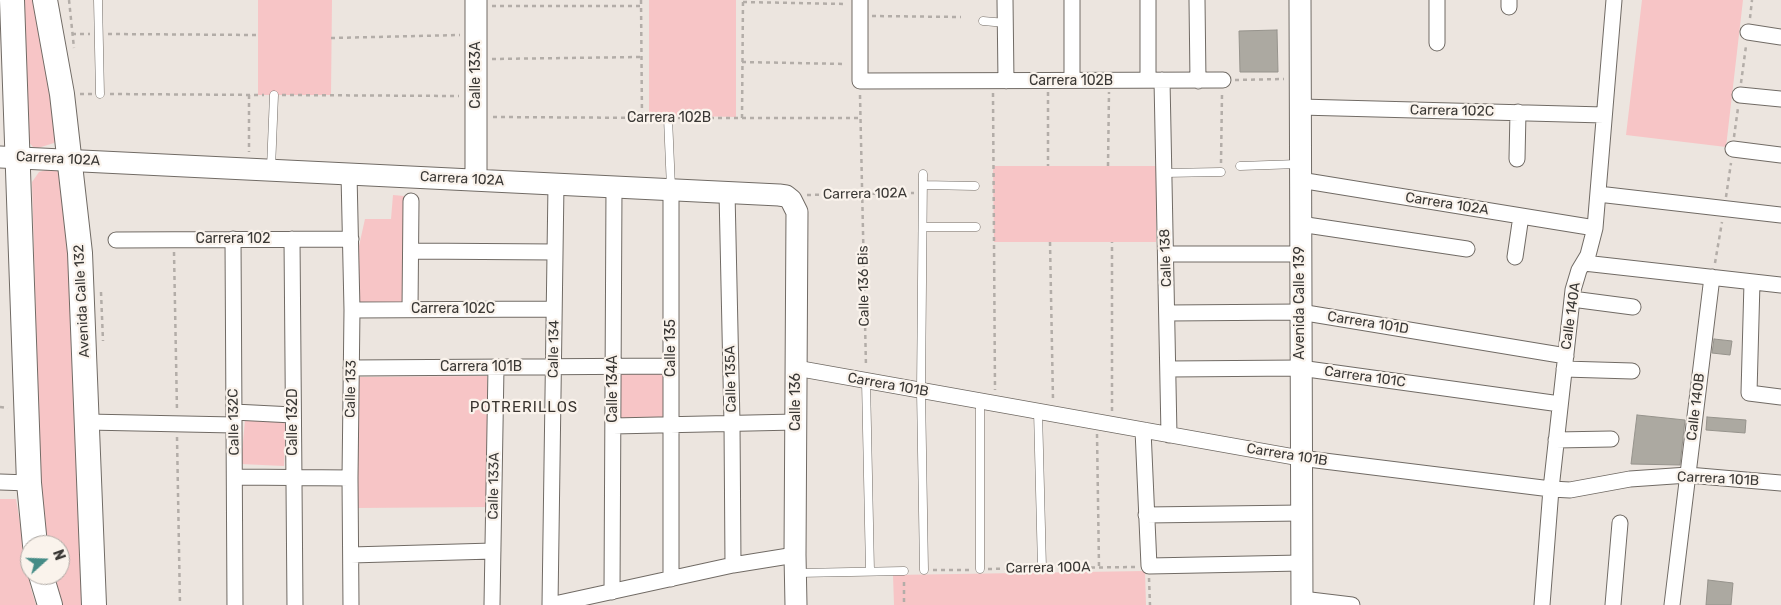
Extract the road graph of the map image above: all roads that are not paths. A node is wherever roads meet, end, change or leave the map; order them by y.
1 (12, 0) edge
2 (45, 0) edge
3 (60, 0) edge
4 (98, 0) edge
5 (1005, 0) edge
6 (1072, 0) edge
7 (1148, 0) edge
8 (1197, 0) edge
9 (1300, 0) edge
10 (1438, 0) edge
11 (1614, 0) edge
12 (476, 3) edge
13 (860, 7) edge
14 (983, 21) dead end
15 (1006, 23) junction
16 (1748, 32) dead end
17 (1781, 37) edge
18 (1436, 43) dead end
19 (1072, 80) junction
20 (1155, 80) junction
21 (1198, 80) junction
22 (1223, 80) road end
23 (999, 81) junction
24 (62, 94) junction
25 (100, 94) dead end
26 (1740, 94) dead end
27 (274, 95) dead end
28 (1781, 99) edge
29 (1300, 107) junction
30 (1518, 112) junction
31 (1604, 114) junction
32 (668, 118) road end
33 (1733, 149) dead end
34 (1781, 155) edge
35 (9, 157) edge
36 (1517, 159) dead end
37 (70, 160) junction
38 (1240, 166) dead end
39 (271, 170) junction
40 (1164, 172) junction
41 (1221, 172) road end
42 (1300, 172) junction
43 (350, 174) junction
44 (923, 174) dead end
45 (476, 180) junction
46 (556, 184) junction
47 (975, 186) dead end
48 (614, 187) junction
49 (671, 189) junction
50 (923, 189) junction
51 (726, 192) junction
52 (1598, 194) junction
53 (791, 200) joint
54 (411, 201) dead end
55 (1781, 215) edge
56 (1521, 216) junction
57 (1300, 224) junction
58 (922, 227) junction
59 (976, 227) dead end
60 (1595, 228) junction
61 (232, 239) junction
62 (292, 239) junction
63 (351, 239) junction
64 (116, 240) dead end
65 (1468, 249) dead end
66 (411, 251) junction
67 (555, 252) junction
68 (1166, 254) junction
69 (1300, 254) junction
70 (1515, 257) dead end
71 (1584, 263) junction
72 (1712, 277) junction
73 (1752, 282) junction
74 (1781, 285) edge
75 (1572, 299) junction
76 (1633, 307) dead end
77 (410, 309) junction
78 (554, 309) junction
79 (352, 310) junction
80 (1300, 312) junction
81 (1168, 313) junction
82 (1565, 362) junction
83 (671, 366) junction
84 (496, 367) junction
85 (553, 367) junction
86 (613, 367) junction
87 (351, 368) junction
88 (796, 368) junction
89 (1300, 368) junction
90 (1169, 369) junction
91 (1632, 371) dead end
92 (866, 381) junction
93 (921, 391) junction
94 (1781, 397) edge
95 (987, 402) junction
96 (1560, 404) junction
97 (1046, 413) junction
98 (293, 415) junction
99 (234, 419) junction
100 (87, 422) junction
101 (796, 422) junction
102 (671, 424) junction
103 (732, 424) junction
104 (613, 426) junction
105 (1143, 430) junction
106 (1169, 435) junction
107 (1611, 439) dead end
108 (1556, 440) junction
109 (1300, 458) junction
110 (1688, 475) junction
111 (235, 477) junction
112 (293, 477) junction
113 (350, 478) junction
114 (0, 482) edge
115 (29, 483) junction
116 (1781, 483) edge
117 (1551, 489) junction
118 (1301, 513) junction
119 (1146, 515) junction
120 (1620, 523) dead end
121 (34, 535) edge
122 (492, 551) junction
123 (351, 556) junction
124 (1301, 563) junction
125 (795, 564) junction
126 (732, 566) junction
127 (1042, 568) road end
128 (980, 569) road end
129 (924, 570) road end
130 (870, 571) junction
131 (904, 571) road end
132 (671, 579) junction
133 (44, 585) edge
134 (612, 592) junction
135 (1302, 602) edge
136 (50, 605) edge
137 (94, 605) edge
138 (235, 605) edge
139 (295, 605) edge
140 (351, 605) edge
141 (492, 605) edge
142 (550, 605) edge
143 (796, 605) edge
144 (1352, 605) edge
145 (1542, 605) edge
146 (1613, 605) edge
147 (1672, 605) edge

1 - 35 main road
2 - 24 main road, Avenida Calle 132
3 - 24 main road
4 - 25 lane
5 - 15 street
6 - 19 street
7 - 20 street, Calle 138
8 - 21 street
9 - 29 street, Avenida Calle 139
10 - 18 street
11 - 31 street, Calle 140A
12 - 45 street, Calle 133A
13 - 23 street, Carrera 102B
14 - 15 lane
15 - 23 street
16 - 17 street
19 - 20 street, Carrera 102B
19 - 23 street, Carrera 102B
20 - 21 street, Carrera 102B
20 - 40 street, Calle 138
21 - 22 street, Carrera 102B
24 - 37 main road, Avenida Calle 132
26 - 28 street
27 - 39 lane
29 - 30 street, Carrera 102C
29 - 42 street, Avenida Calle 139
30 - 31 street, Carrera 102C
30 - 36 street
31 - 52 street, Calle 140A
32 - 49 lane, Calle 135
33 - 34 street
35 - 37 street, Carrera 102A
35 - 115 main road
37 - 39 street, Carrera 102A
37 - 100 main road, Avenida Calle 132
38 - 42 lane
39 - 43 street, Carrera 102A
40 - 41 lane
40 - 68 street, Calle 138
42 - 56 street, Carrera 102A
42 - 57 street, Avenida Calle 139
43 - 45 street, Carrera 102A
43 - 63 street, Calle 133
44 - 50 lane
45 - 46 street, Carrera 102A
46 - 48 street, Carrera 102A
46 - 67 street, Calle 134
47 - 50 lane
48 - 49 street, Carrera 102A
48 - 86 street, Calle 134A
49 - 51 street, Carrera 102A
49 - 83 street, Calle 135
50 - 58 lane
51 - 53 street, Carrera 102A
51 - 103 street, Calle 135A
52 - 55 street
52 - 60 street, Calle 140A
53 - 88 street, Calle 136
54 - 66 street
56 - 60 street, Carrera 102A
56 - 70 street
57 - 65 street
57 - 69 street, Avenida Calle 139
58 - 59 lane
58 - 93 lane
60 - 71 street, Calle 140A
61 - 62 street, Carrera 102
61 - 64 street, Carrera 102
61 - 99 street, Calle 132C
62 - 63 street, Carrera 102
62 - 98 street, Calle 132D
63 - 79 street, Calle 133
66 - 67 street
66 - 77 street
67 - 78 street, Calle 134
68 - 69 street
68 - 81 street, Calle 138
69 - 80 street, Avenida Calle 139
71 - 72 street
71 - 75 street, Calle 140A
72 - 73 street
72 - 110 street, Calle 140B
73 - 74 street
73 - 94 street
75 - 76 street
75 - 82 street, Calle 140A
77 - 78 street, Carrera 102C
77 - 79 street, Carrera 102C
78 - 85 street, Calle 134
79 - 87 street, Calle 133
80 - 81 street, Carrera 101D
80 - 82 street, Carrera 101D
80 - 89 street, Avenida Calle 139
81 - 90 street, Calle 138
82 - 91 street, Carrera 101D
82 - 96 street, Calle 140A
83 - 86 street, Carrera 101B
83 - 102 street, Calle 135
84 - 85 street, Carrera 101B
84 - 87 street, Carrera 101B
84 - 122 street, Calle 133A
85 - 86 street, Carrera 101B
85 - 142 street, Calle 134
86 - 104 street, Calle 134A
87 - 113 street, Calle 133
88 - 92 street, Carrera 101B
88 - 101 street, Calle 136
89 - 90 street, Carrera 101C
89 - 96 street, Carrera 101C
89 - 109 street, Avenida Calle 139
90 - 106 street, Calle 138
92 - 93 street, Carrera 101B
92 - 130 lane
93 - 95 street, Carrera 101B
93 - 129 lane
95 - 97 street, Carrera 101B
95 - 128 lane
96 - 108 street, Calle 140A
97 - 105 street, Carrera 101B
97 - 127 lane
98 - 99 street
98 - 112 street, Calle 132D
99 - 100 street
99 - 111 street, Calle 132C
100 - 137 main road, Avenida Calle 132
101 - 103 street
101 - 125 street, Calle 136
102 - 103 street
102 - 104 street
102 - 132 street, Calle 135
103 - 126 street, Calle 135A
104 - 134 street, Calle 134A
105 - 106 street, Carrera 101B
105 - 119 street
106 - 109 street, Carrera 101B
107 - 108 street
108 - 117 street, Calle 140A
109 - 117 street, Carrera 101B
109 - 118 street, Avenida Calle 139
110 - 116 street, Carrera 101B
110 - 117 street, Carrera 101B
110 - 147 street, Calle 140B
111 - 112 street
111 - 138 street, Calle 132C
112 - 113 street
112 - 139 street, Calle 132D
113 - 123 street, Calle 133
114 - 115 street
115 - 121 main road
117 - 145 street, Calle 140A
118 - 119 street
118 - 124 street, Avenida Calle 139
119 - 124 street
120 - 146 street
122 - 123 street
122 - 141 street, Calle 133A
123 - 140 street, Calle 133
124 - 135 street, Avenida Calle 139
125 - 126 street
125 - 130 lane
125 - 143 street, Calle 136
126 - 132 street
130 - 131 lane
132 - 134 street
133 - 136 main road
134 - 142 street
135 - 144 street

